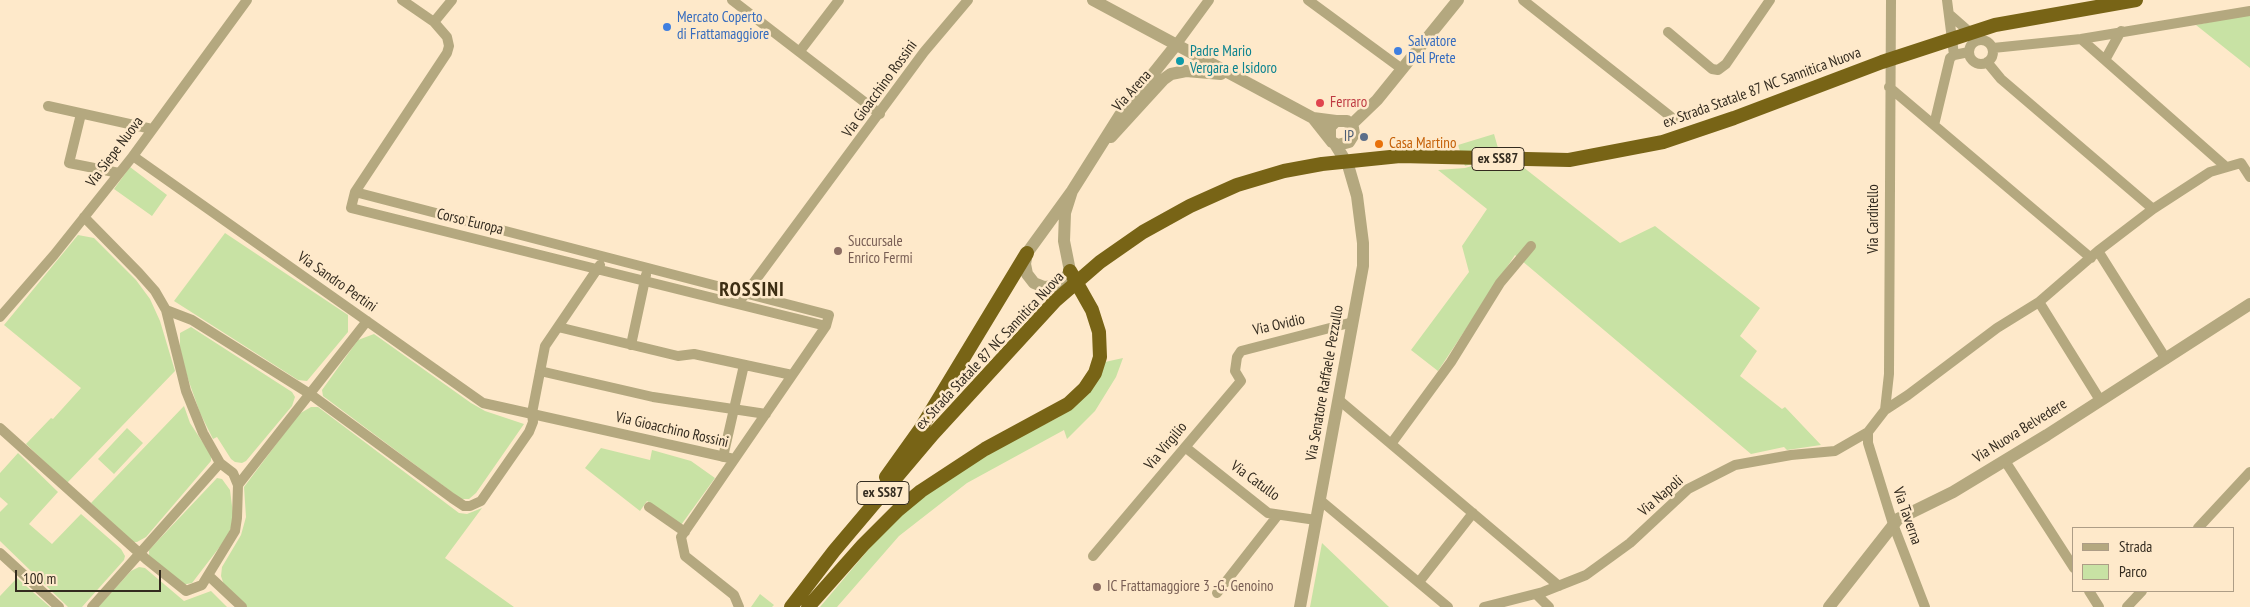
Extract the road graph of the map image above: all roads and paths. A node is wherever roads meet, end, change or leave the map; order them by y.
1 (247, 0) edge
2 (402, 0) edge
3 (452, 0) edge
4 (732, 0) edge
5 (839, 0) edge
6 (968, 0) edge
7 (1092, 0) edge
8 (1209, 0) edge
9 (1308, 0) edge
10 (1458, 0) edge
11 (1523, 0) edge
12 (1770, 0) edge
13 (1891, 0) edge
14 (1947, 0) edge
15 (2136, 0) edge
16 (2250, 11) edge
17 (1949, 14) junction
18 (434, 22) junction
19 (2121, 31) junction
20 (1668, 32) dead end
21 (2081, 38) junction
22 (1978, 40) junction
23 (1176, 45) junction
24 (1993, 48) junction
25 (800, 51) junction
26 (1969, 52) junction
27 (1954, 55) junction
28 (2105, 60) junction
29 (1986, 62) junction
30 (1402, 69) junction
31 (1233, 76) junction
32 (1889, 87) junction
33 (48, 106) dead end
34 (81, 114) junction
35 (880, 114) junction
36 (1313, 118) junction
37 (1675, 120) dead end
38 (1336, 121) junction
39 (1351, 125) junction
40 (1934, 125) junction
41 (152, 129) junction
42 (1332, 140) junction
43 (1352, 140) junction
44 (1095, 153) junction
45 (132, 156) junction
46 (1348, 165) junction
47 (2225, 166) junction
48 (118, 173) junction
49 (2250, 177) edge
50 (1072, 191) junction
51 (356, 192) junction
52 (2153, 209) junction
53 (84, 217) junction
54 (1531, 246) dead end
55 (1027, 253) junction
56 (2094, 254) junction
57 (603, 256) junction
58 (648, 268) junction
59 (598, 269) junction
60 (1070, 271) junction
61 (668, 273) junction
62 (644, 281) junction
63 (665, 286) junction
64 (746, 293) junction
65 (2040, 302) junction
66 (738, 304) junction
67 (2250, 304) edge
68 (166, 310) junction
69 (0, 317) edge
70 (367, 321) junction
71 (1353, 322) junction
72 (826, 326) junction
73 (558, 327) junction
74 (631, 345) junction
75 (1241, 351) joint
76 (2166, 359) junction
77 (744, 365) junction
78 (540, 371) junction
79 (792, 375) junction
80 (310, 394) junction
81 (1340, 400) junction
82 (2100, 400) junction
83 (734, 409) junction
84 (1886, 410) junction
85 (532, 413) junction
86 (766, 414) junction
87 (0, 428) edge
88 (1868, 432) junction
89 (1391, 444) junction
90 (1185, 447) junction
91 (723, 457) junction
92 (734, 459) junction
93 (2005, 461) junction
94 (220, 463) junction
95 (2250, 472) edge
96 (238, 485) junction
97 (1320, 500) junction
98 (649, 507) dead end
99 (1473, 513) junction
100 (1278, 515) junction
101 (1316, 520) junction
102 (1893, 524) junction
103 (2199, 527) edge
104 (685, 532) junction
105 (834, 551) junction
106 (0, 554) edge
107 (140, 554) junction
108 (1093, 556) dead end
109 (2072, 565) edge
110 (209, 576) junction
111 (1419, 582) junction
112 (1559, 586) junction
113 (2090, 592) edge
114 (2141, 592) edge
115 (1217, 593) dead end
116 (1536, 594) junction
117 (791, 606) edge
118 (59, 607) edge
119 (92, 607) edge
120 (242, 607) edge
121 (739, 607) edge
122 (808, 607) edge
123 (1300, 607) edge
124 (1448, 607) edge
125 (1484, 607) edge
126 (1549, 607) edge
127 (1829, 607) edge
128 (1925, 607) edge
129 (2099, 607) edge
130 (2127, 607) edge

1 - 41 street, Via Siepe Nuova
2 - 18 street, Corso Europa
3 - 18 street
4 - 25 street
5 - 25 street
6 - 35 street, Via Gioacchino Rossini
7 - 23 street
8 - 23 street
9 - 30 street
10 - 30 street
11 - 37 street
12 - 20 street
13 - 32 street, Via Carditello
14 - 17 street
15 - 105 highway, ex Strada Statale 87 NC Sannitica Nuova / ex SS87
16 - 19 street
17 - 22 street
17 - 27 street
18 - 51 street, Corso Europa
19 - 21 street
19 - 28 street
21 - 24 street
21 - 28 street
22 - 24 street
22 - 26 street
23 - 31 street
23 - 44 street, Via Arena
24 - 29 street
25 - 35 street
26 - 27 street
26 - 29 street
27 - 40 street
28 - 47 street
29 - 52 street
30 - 39 street
31 - 36 street
31 - 44 street, Via Arena
32 - 40 street
32 - 84 street, Via Carditello
33 - 34 street
34 - 41 street
34 - 48 street
35 - 64 street, Via Gioacchino Rossini
36 - 38 street
36 - 42 street, Via Senatore Raffaele Pezzullo
38 - 39 street
38 - 42 street
39 - 43 street
40 - 56 street
41 - 45 street, Via Siepe Nuova
42 - 43 street
42 - 46 street, Via Senatore Raffaele Pezzullo
43 - 46 street, Via Senatore Raffaele Pezzullo
44 - 50 street, Via Arena
45 - 48 street, Via Siepe Nuova
45 - 70 street, Via Sandro Pertini
46 - 71 street, Via Senatore Raffaele Pezzullo
47 - 49 street
47 - 52 street
48 - 53 street, Via Siepe Nuova
50 - 55 street
50 - 60 street
51 - 57 street, Corso Europa
51 - 59 street, Corso Europa
52 - 56 street
53 - 68 street
53 - 69 street, Via Siepe Nuova
54 - 89 street
55 - 60 street
55 - 105 highway
56 - 65 street
56 - 76 street
57 - 58 street, Via Gioacchino Rossini
57 - 59 street
58 - 61 street, Via Gioacchino Rossini
58 - 62 street
59 - 62 street
59 - 73 street
60 - 122 highway
61 - 63 street
61 - 64 street, Via Gioacchino Rossini
62 - 63 street
62 - 74 street
63 - 66 street
64 - 66 street, Via Gioacchino Rossini
64 - 72 street, Via Gioacchino Rossini
65 - 82 street
65 - 84 street
66 - 72 street
67 - 76 street, Via Nuova Belvedere
68 - 80 street
68 - 94 street
70 - 80 street
70 - 85 street, Via Sandro Pertini
71 - 75 street, Via Ovidio
71 - 81 street, Via Senatore Raffaele Pezzullo
72 - 79 street, Via Gioacchino Rossini
73 - 74 street
73 - 78 street
74 - 77 street
75 - 90 street, Via Virgilio
76 - 82 street, Via Nuova Belvedere
77 - 79 street
77 - 83 street
78 - 83 street
78 - 85 street
79 - 86 street, Via Gioacchino Rossini
80 - 85 street
80 - 96 street
81 - 89 street
81 - 97 street, Via Senatore Raffaele Pezzullo
82 - 93 street, Via Nuova Belvedere
83 - 86 street
83 - 91 street
84 - 88 street
85 - 91 street, Via Gioacchino Rossini
86 - 92 street, Via Gioacchino Rossini
87 - 107 street
88 - 102 street, Via Taverna
88 - 112 street, Via Napoli
89 - 99 street
90 - 100 street, Via Catullo
90 - 108 street, Via Virgilio
91 - 92 street, Via Gioacchino Rossini
92 - 104 street
93 - 102 street, Via Nuova Belvedere
93 - 109 street
94 - 96 street
94 - 107 street
95 - 103 street
96 - 110 street
97 - 101 street, Via Senatore Raffaele Pezzullo
97 - 111 street
98 - 104 street
99 - 111 street
99 - 112 street
100 - 101 street, Via Catullo
100 - 115 street
101 - 123 street, Via Senatore Raffaele Pezzullo
102 - 127 street, Via Nuova Belvedere
102 - 128 street, Via Taverna
104 - 121 street
105 - 117 highway, ex Strada Statale 87 NC Sannitica Nuova / ex SS87
106 - 118 street
107 - 110 street
107 - 119 street
110 - 120 street
111 - 124 street
112 - 116 street, Via Napoli
113 - 129 street
114 - 130 street
116 - 125 street, Via Napoli
116 - 126 street

